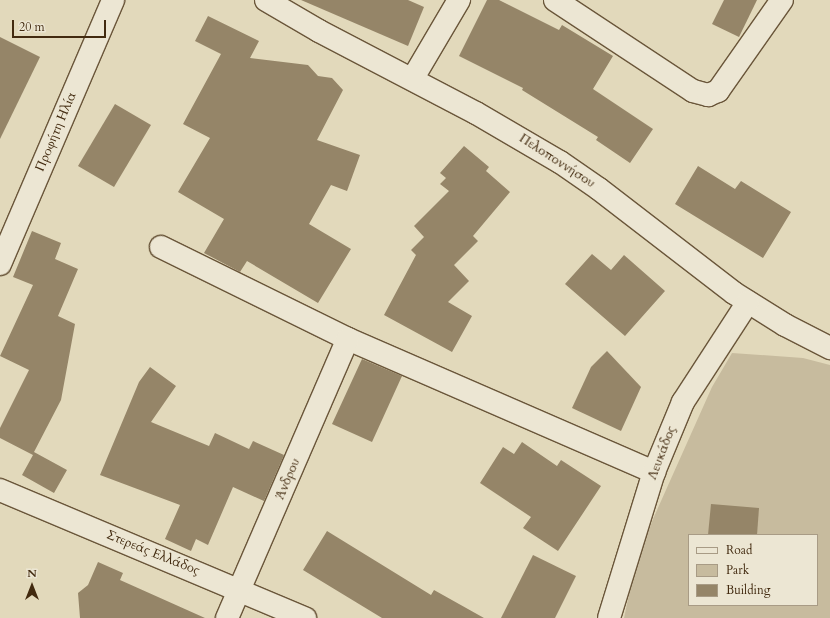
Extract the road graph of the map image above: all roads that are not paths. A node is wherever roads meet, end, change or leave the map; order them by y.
1 (112, 0) edge
2 (266, 0) edge
3 (459, 0) edge
4 (555, 0) edge
5 (782, 0) edge
6 (413, 78) junction
7 (161, 247) dead end
8 (0, 264) edge
9 (748, 302) junction
10 (348, 339) junction
11 (830, 348) edge
12 (654, 472) junction
13 (0, 490) edge
14 (240, 589) junction
15 (227, 618) edge
16 (305, 618) edge
17 (609, 618) edge

1 - 8 street, Προφήτη Ηλία
2 - 6 street, Πελοποννήσου
3 - 6 street
4 - 5 street
6 - 9 street, Πελοποννήσου
7 - 10 street
9 - 11 street, Πελοποννήσου
9 - 12 street, Λευκάδος
10 - 12 street
10 - 14 street, Άνδρου
12 - 17 street, Λευκάδος
13 - 14 street, Στερεάς Ελλάδος
14 - 15 street, Άνδρου
14 - 16 street, Στερεάς Ελλάδος

